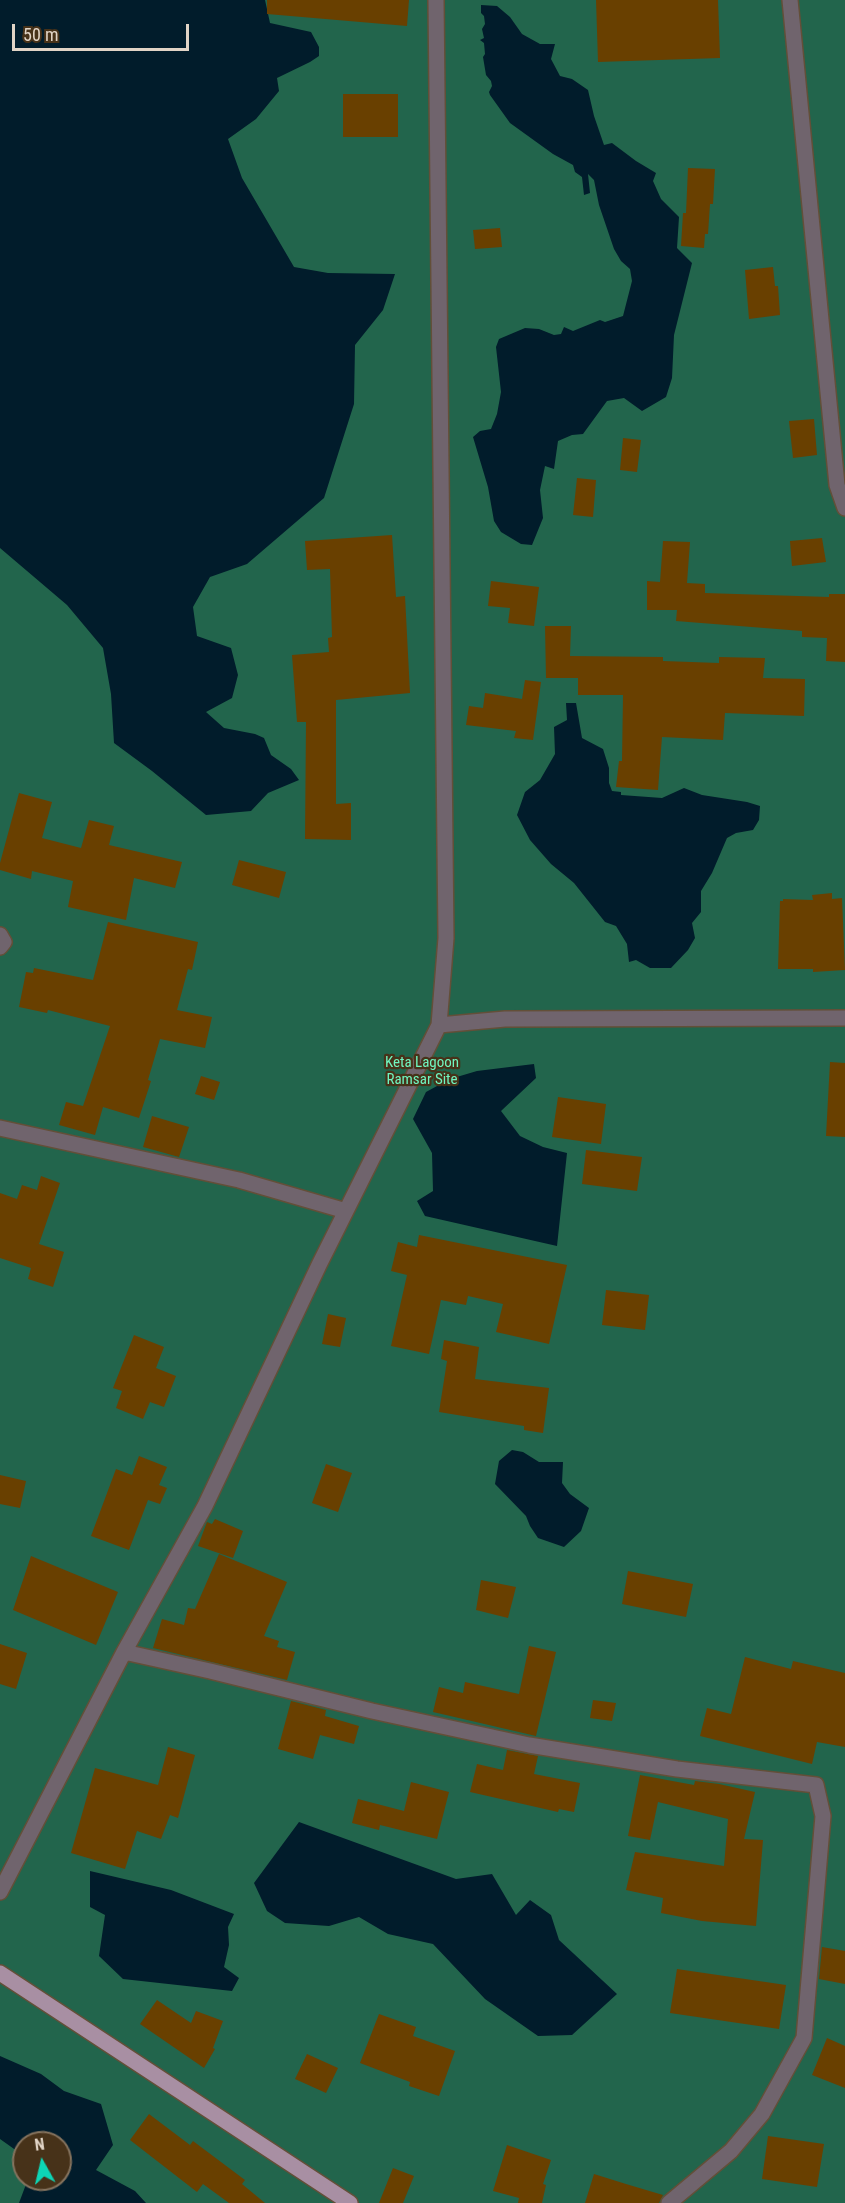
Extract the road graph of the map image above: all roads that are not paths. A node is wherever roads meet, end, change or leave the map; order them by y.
1 (436, 0) edge
2 (790, 0) edge
3 (845, 508) edge
4 (0, 935) edge
5 (0, 947) edge
6 (845, 1018) edge
7 (439, 1025) junction
8 (0, 1128) edge
9 (346, 1211) junction
10 (124, 1652) junction
11 (0, 1892) edge
12 (0, 1973) edge
13 (350, 2203) edge
14 (669, 2203) edge

1 - 7 street
2 - 3 street
4 - 5 street
6 - 7 street
7 - 9 street
8 - 9 street
9 - 10 street
10 - 11 street
10 - 14 street
12 - 13 main road

